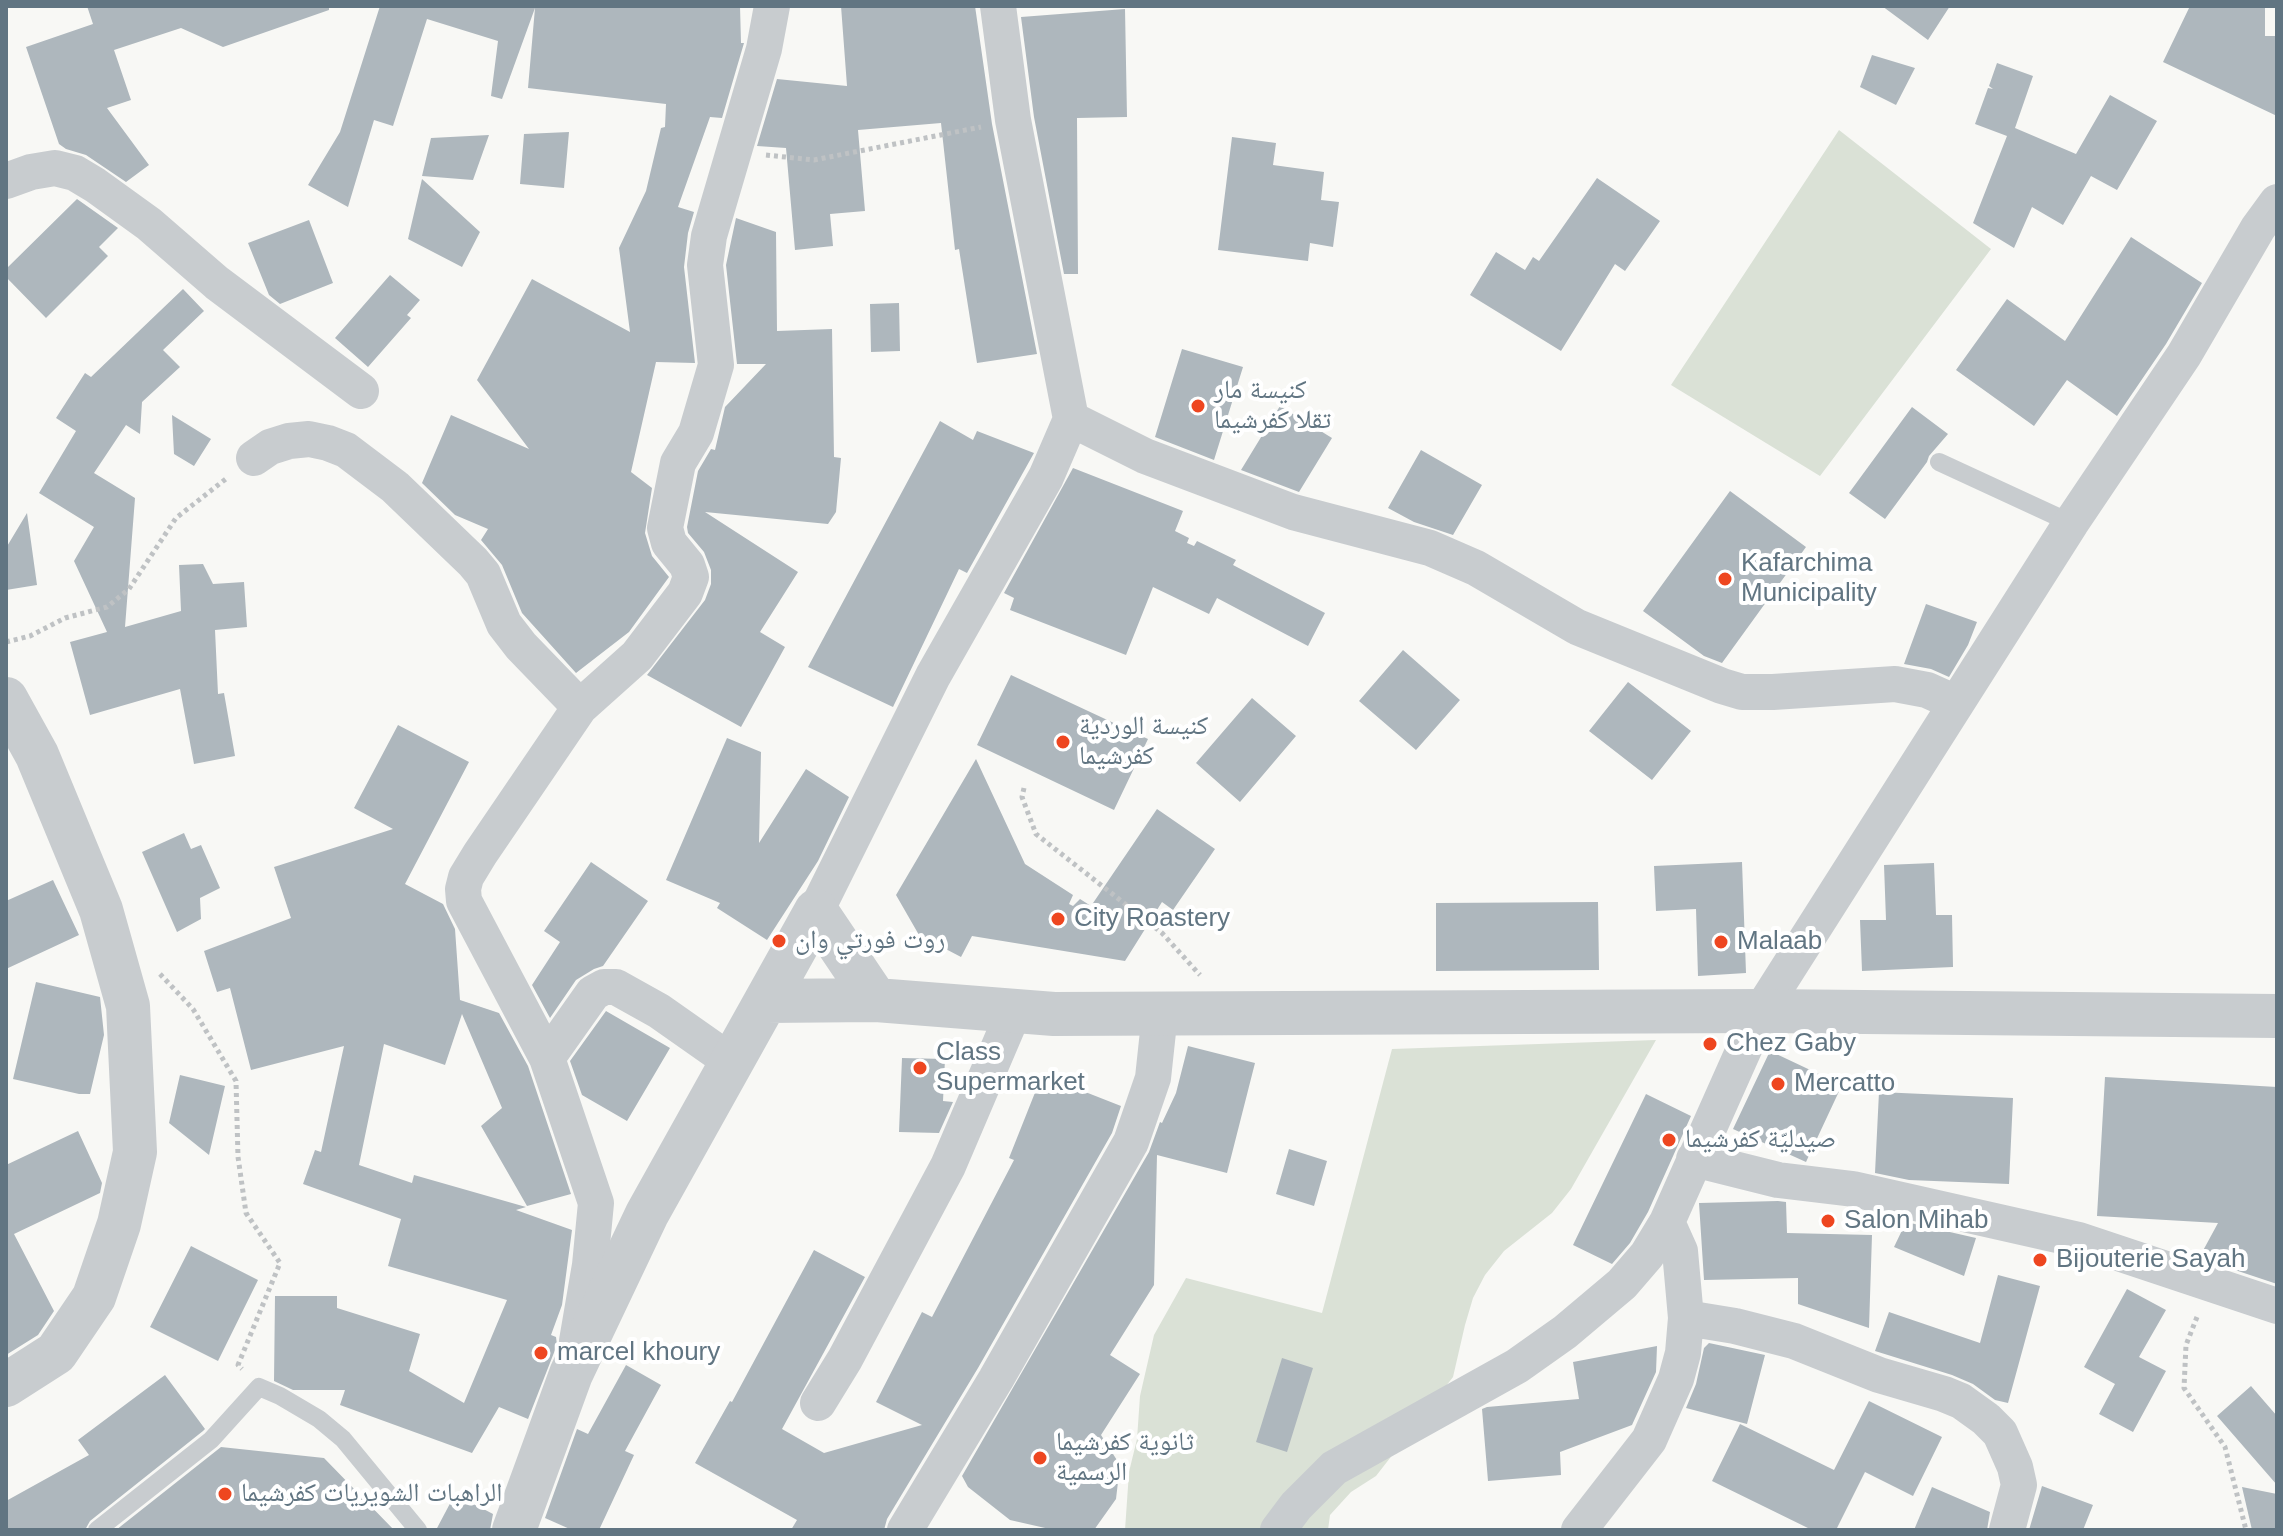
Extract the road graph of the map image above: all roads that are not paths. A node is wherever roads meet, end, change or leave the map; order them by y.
1 (772, 6) edge
2 (998, 6) edge
3 (6, 181) edge
4 (2277, 202) edge
5 (361, 391) dead end
6 (1071, 419) junction
7 (254, 458) road end
8 (1939, 462) dead end
9 (2071, 523) junction
10 (6, 699) edge
11 (1956, 703) junction
12 (580, 707) junction
13 (816, 911) junction
14 (876, 1000) junction
15 (766, 1001) junction
16 (1015, 1009) junction
17 (1761, 1011) junction
18 (1160, 1013) junction
19 (2277, 1016) edge
20 (547, 1058) junction
21 (733, 1063) junction
22 (1694, 1159) junction
23 (1667, 1222) junction
24 (2277, 1306) edge
25 (1686, 1318) junction
26 (571, 1374) junction
27 (6, 1385) edge
28 (818, 1403) dead end
29 (97, 1530) edge
30 (418, 1530) edge
31 (514, 1530) edge
32 (905, 1530) edge
33 (1278, 1530) edge
34 (1579, 1530) edge
35 (2007, 1530) edge

1 - 12 street
2 - 6 street
3 - 5 street
4 - 9 street
6 - 11 street
6 - 13 street
7 - 12 street
8 - 9 lane
9 - 11 street
10 - 27 street
11 - 17 street
12 - 20 street
13 - 14 street
13 - 15 street
14 - 15 street
14 - 16 street
15 - 21 street
16 - 18 street
16 - 28 street
17 - 18 street
17 - 19 street
17 - 22 street
18 - 32 street
20 - 21 street
20 - 26 street
21 - 26 street
22 - 23 street
22 - 24 street
23 - 25 street
23 - 33 street
25 - 34 street
25 - 35 street
26 - 31 street
29 - 30 lane

